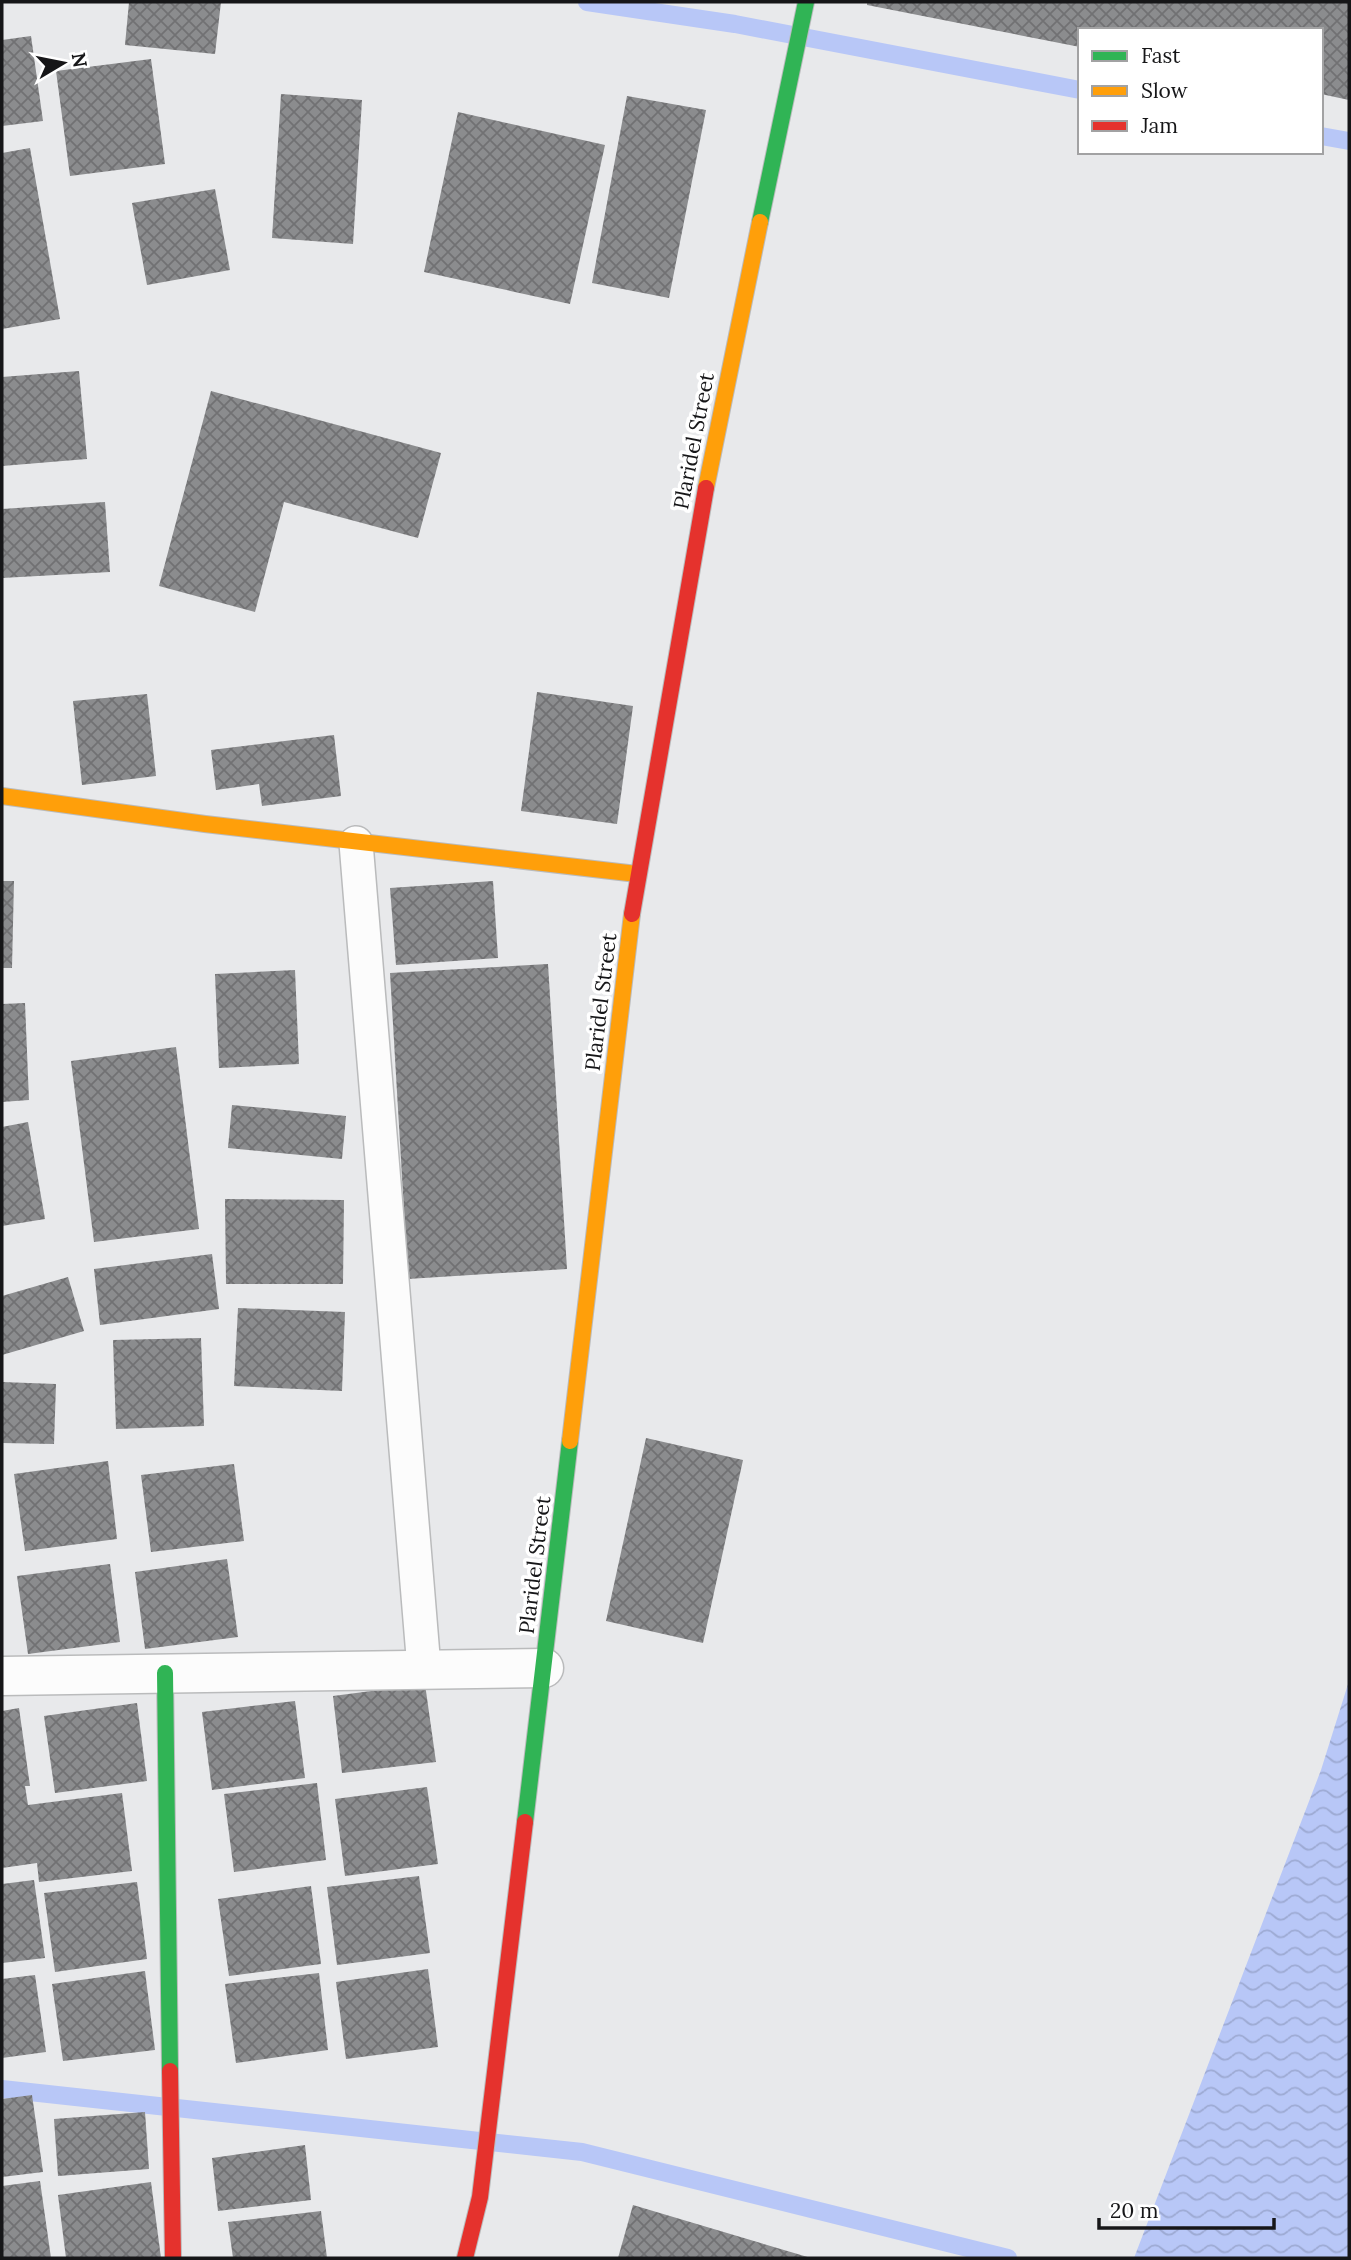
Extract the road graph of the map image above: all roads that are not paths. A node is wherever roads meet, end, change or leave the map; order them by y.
1 (805, 6) edge
2 (2, 796) edge
3 (356, 843) junction
4 (637, 874) junction
5 (424, 1668) junction
6 (544, 1668) junction
7 (166, 1673) junction
8 (2, 1676) edge
9 (173, 2258) edge
10 (465, 2258) edge

1 - 4 street, Plaridel Street
2 - 3 street
3 - 4 street
3 - 5 lane
4 - 6 street, Plaridel Street
5 - 6 street
5 - 7 street
6 - 10 street, Plaridel Street
7 - 8 street
7 - 9 street

